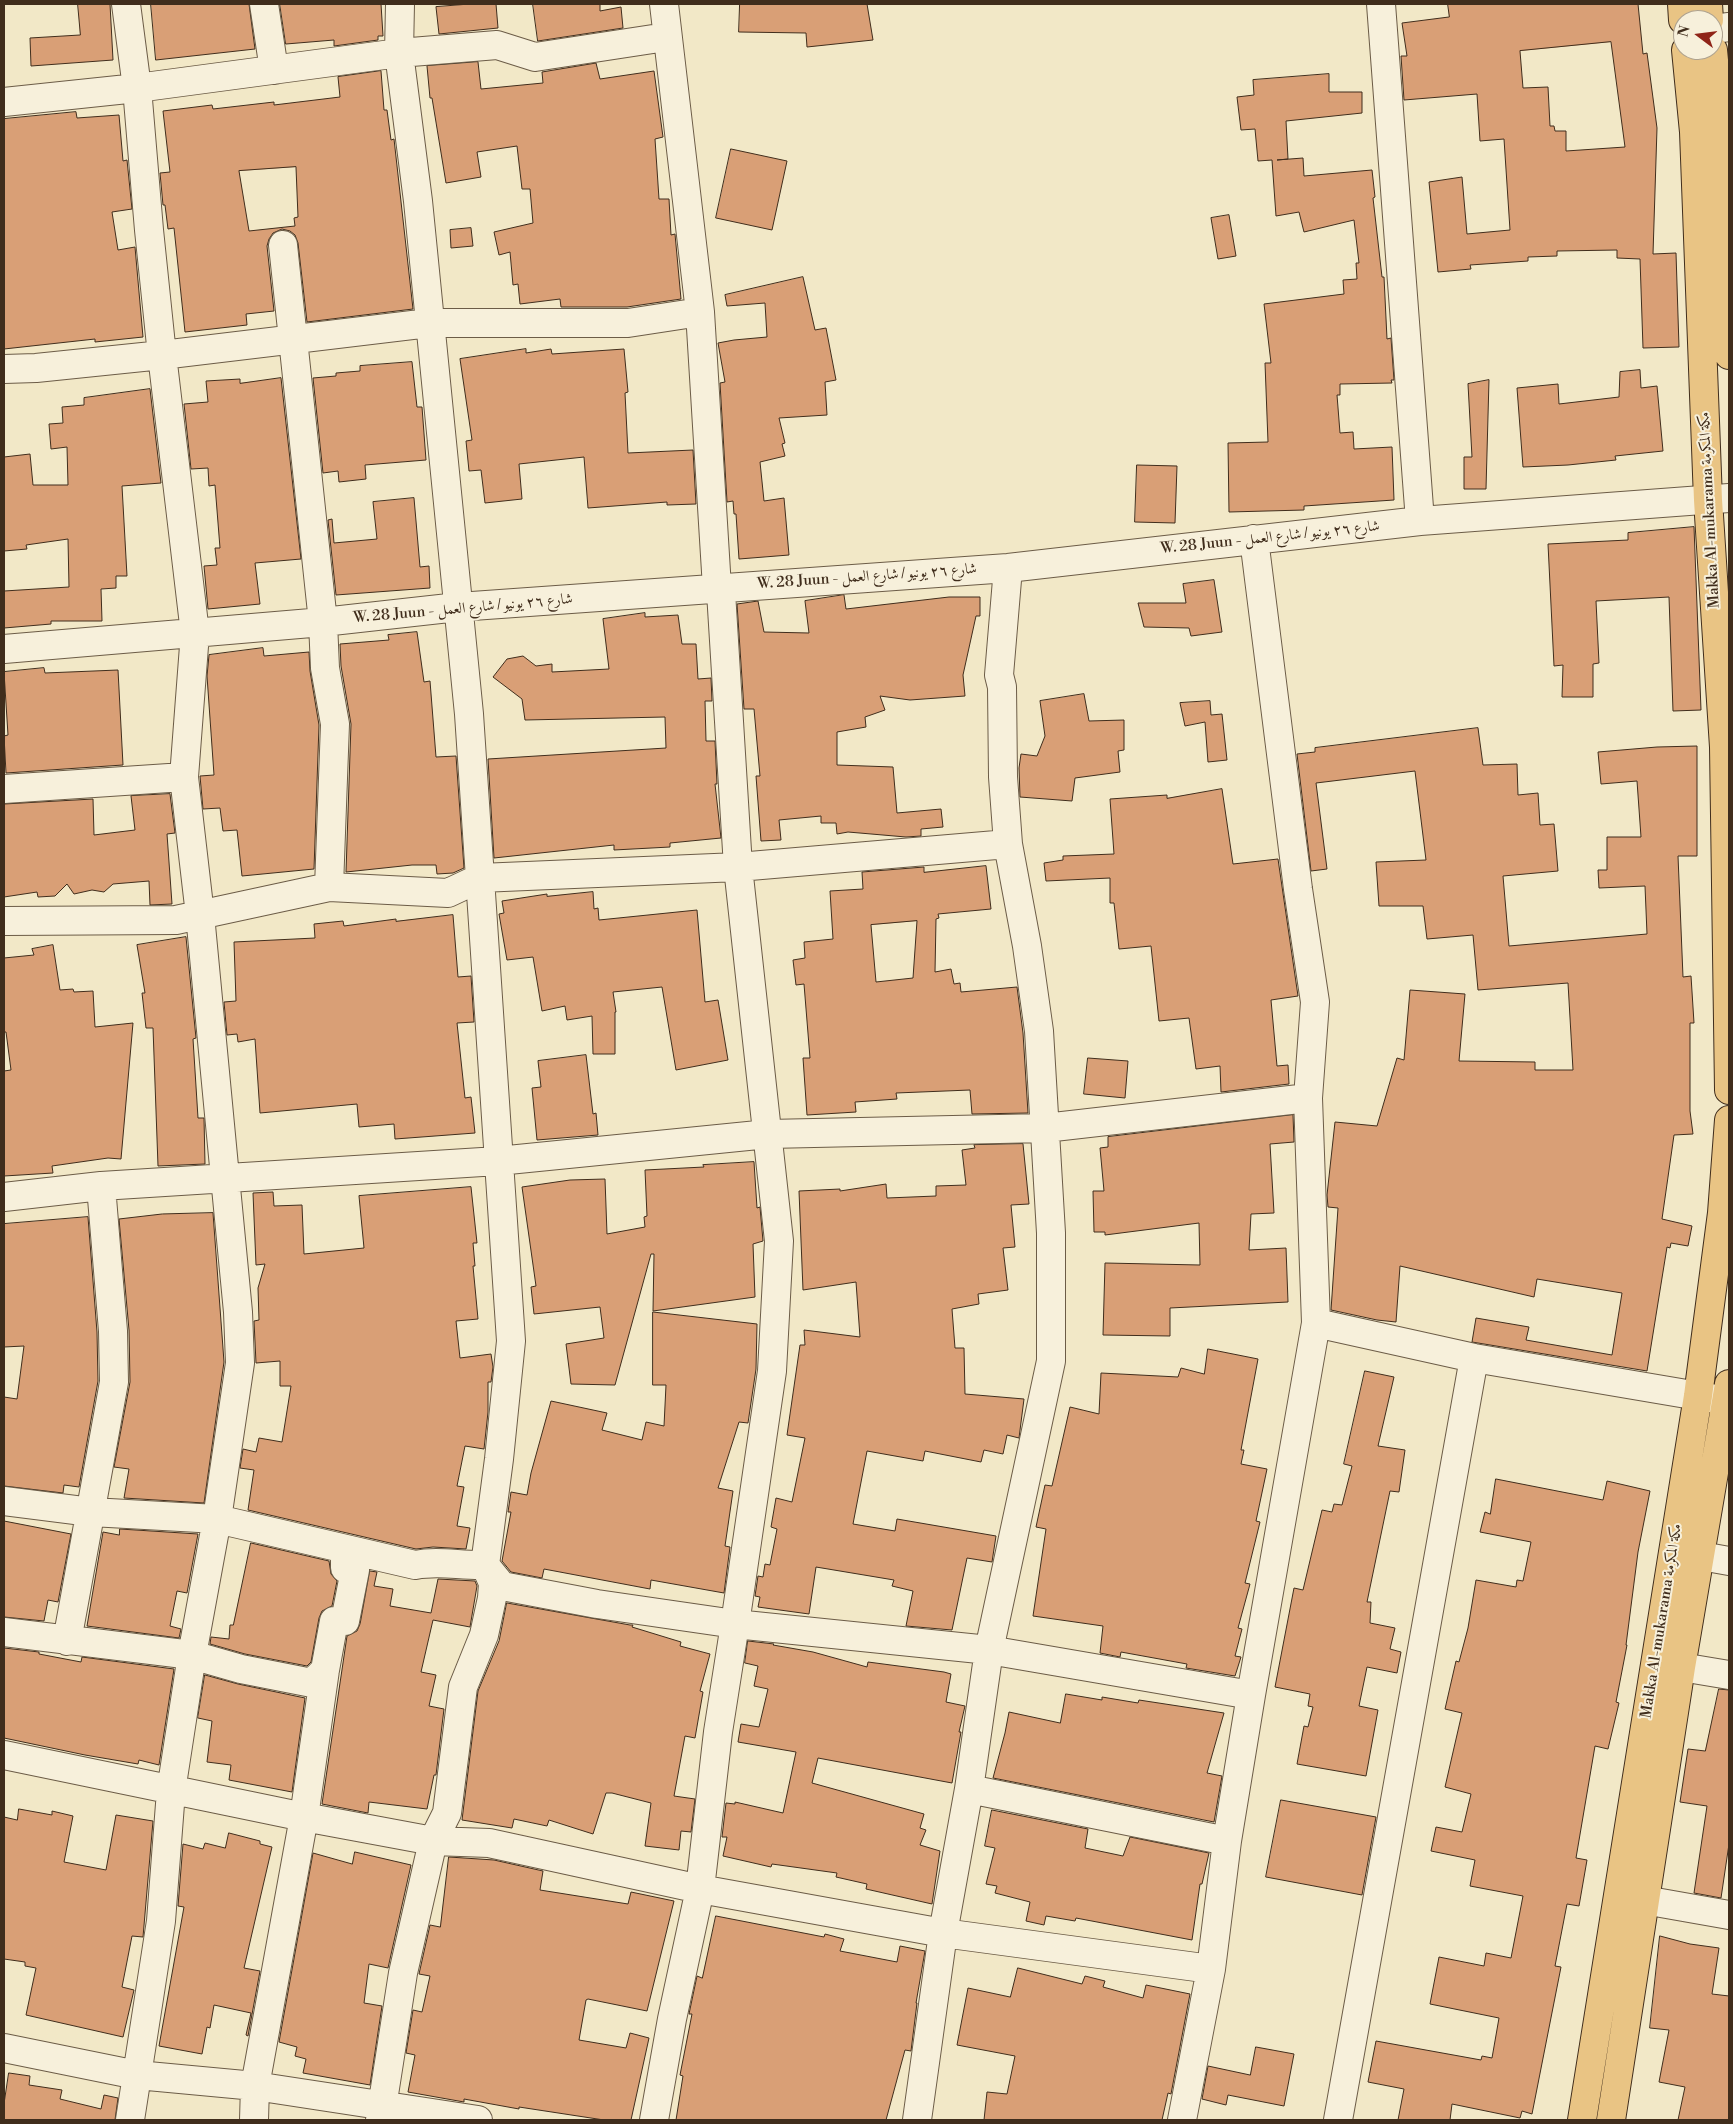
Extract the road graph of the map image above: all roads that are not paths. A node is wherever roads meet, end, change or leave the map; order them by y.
1 (126, 4) edge
2 (264, 4) edge
3 (400, 4) edge
4 (664, 4) edge
5 (1381, 4) edge
6 (666, 37) junction
7 (398, 53) junction
8 (1687, 60) edge
9 (1714, 60) edge
10 (274, 70) junction
11 (137, 88) junction
12 (4, 102) edge
13 (1725, 133) edge
14 (283, 245) dead end
15 (700, 312) junction
16 (429, 322) junction
17 (292, 340) junction
18 (162, 355) junction
19 (1729, 355) edge
20 (4, 369) edge
21 (1719, 499) edge
22 (1420, 521) junction
23 (1254, 539) junction
24 (1008, 568) junction
25 (717, 588) junction
26 (458, 607) junction
27 (323, 622) junction
28 (195, 632) junction
29 (4, 649) edge
30 (1726, 746) edge
31 (184, 777) junction
32 (4, 789) edge
33 (1008, 844) junction
34 (738, 867) junction
35 (480, 878) junction
36 (329, 887) junction
37 (200, 915) junction
38 (4, 921) edge
39 (1729, 1090) edge
40 (1308, 1098) junction
41 (1729, 1120) edge
42 (1045, 1128) junction
43 (768, 1134) junction
44 (498, 1161) junction
45 (226, 1177) junction
46 (101, 1186) junction
47 (4, 1197) edge
48 (1316, 1323) junction
49 (1474, 1358) junction
50 (1728, 1393) edge
51 (1698, 1396) junction
52 (4, 1501) edge
53 (91, 1512) junction
54 (216, 1519) junction
55 (345, 1550) junction
56 (1701, 1556) junction
57 (1729, 1561) edge
58 (485, 1565) junction
59 (735, 1624) junction
60 (4, 1632) edge
61 (67, 1641) junction
62 (989, 1650) junction
63 (192, 1655) junction
64 (1681, 1667) junction
65 (325, 1670) junction
66 (1729, 1675) edge
67 (1250, 1695) junction
68 (4, 1755) edge
69 (970, 1789) junction
70 (171, 1791) junction
71 (304, 1817) junction
72 (433, 1841) junction
73 (1228, 1841) junction
74 (700, 1889) junction
75 (1644, 1900) junction
76 (1729, 1915) edge
77 (943, 1932) junction
78 (1211, 1969) junction
79 (4, 2048) edge
80 (138, 2075) junction
81 (255, 2086) junction
82 (381, 2113) edge
83 (130, 2120) edge
84 (254, 2120) edge
85 (478, 2120) edge
86 (654, 2120) edge
87 (917, 2120) edge
88 (1182, 2120) edge
89 (1338, 2120) edge
90 (1582, 2120) edge
91 (1611, 2120) edge

1 - 11 street
2 - 10 street
3 - 7 street
4 - 6 street
5 - 22 street
6 - 7 street
6 - 15 street
7 - 10 street
7 - 16 street
8 - 21 highway, Makka Al-mukarama مكة المكرمة
9 - 13 highway
10 - 11 street
11 - 12 street
11 - 18 street
13 - 19 highway
14 - 17 street
15 - 16 street
15 - 25 street
16 - 17 street
16 - 26 street
17 - 18 street
17 - 27 street
18 - 20 street
18 - 28 street
21 - 22 street, W. 28 Juun - شارع ٢٦ يونيو / شارع العمل
21 - 30 highway, Makka Al-mukarama مكة المكرمة
22 - 23 street, W. 28 Juun - شارع ٢٦ يونيو / شارع العمل
23 - 24 street, W. 28 Juun - شارع ٢٦ يونيو / شارع العمل
23 - 40 street
24 - 25 street, W. 28 Juun - شارع ٢٦ يونيو / شارع العمل
24 - 33 street
25 - 26 street, W. 28 Juun - شارع ٢٦ يونيو / شارع العمل
25 - 34 street
26 - 27 street, W. 28 Juun - شارع ٢٦ يونيو / شارع العمل
26 - 35 street
27 - 28 street, W. 28 Juun - شارع ٢٦ يونيو / شارع العمل
27 - 36 street
28 - 29 street, W. 28 Juun - شارع ٢٦ يونيو / شارع العمل
28 - 31 street
30 - 39 highway, Makka Al-mukarama مكة المكرمة
31 - 32 street
31 - 37 street
33 - 34 street
33 - 42 street
34 - 35 street
34 - 43 street
35 - 36 street
35 - 44 street
36 - 37 street
37 - 38 street
37 - 45 street
40 - 42 street
40 - 48 street
41 - 51 highway, Makka Al-mukarama مكة المكرمة
42 - 43 street
42 - 62 street
43 - 44 street
43 - 59 street
44 - 45 street
44 - 58 street
45 - 46 street
45 - 54 street
46 - 47 street
46 - 53 street
48 - 49 street
48 - 67 street
49 - 51 street
49 - 89 street
50 - 51 street
50 - 56 highway, Makka Al-mukarama مكة المكرمة
51 - 90 highway, Makka Al-mukarama مكة المكرمة
52 - 53 street
53 - 54 street
53 - 61 street
54 - 55 street
54 - 63 street
55 - 58 street
55 - 65 street
56 - 57 street
56 - 64 highway, Makka Al-mukarama مكة المكرمة
58 - 59 street
58 - 72 street
59 - 62 street
59 - 74 street
60 - 61 street
61 - 63 street
62 - 67 street
62 - 69 street
63 - 65 street
63 - 70 street
64 - 66 street
64 - 75 highway, Makka Al-mukarama مكة المكرمة
65 - 71 street
67 - 73 street
68 - 70 street
69 - 73 street
69 - 77 street
70 - 71 street
70 - 80 street
71 - 72 street
71 - 81 street
72 - 74 street
72 - 82 street
73 - 78 street
74 - 77 street
74 - 86 street
75 - 76 street
75 - 91 highway, Makka Al-mukarama مكة المكرمة
77 - 78 street
77 - 87 street
78 - 88 street
79 - 80 street
80 - 81 street
80 - 83 street
81 - 82 street
81 - 84 street
82 - 85 street

